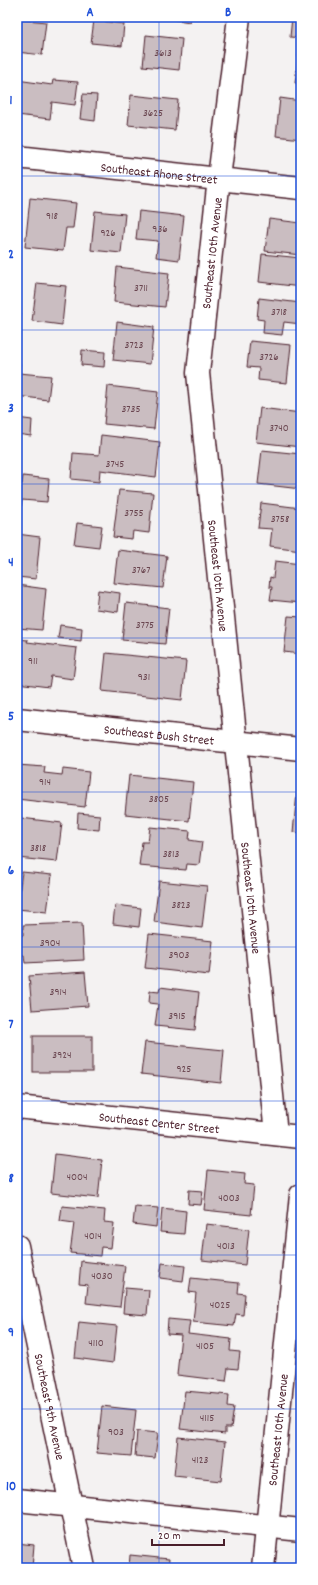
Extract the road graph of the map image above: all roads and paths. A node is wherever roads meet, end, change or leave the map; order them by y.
1 (239, 17) edge
2 (17, 157) edge
3 (219, 178) junction
4 (301, 188) edge
5 (17, 719) edge
6 (235, 742) junction
7 (301, 749) edge
8 (17, 1107) edge
9 (276, 1134) junction
10 (301, 1137) edge
11 (301, 1195) edge
12 (17, 1246) edge
13 (17, 1500) edge
14 (71, 1506) junction
15 (268, 1527) junction
16 (301, 1530) edge
17 (84, 1568) edge
18 (263, 1568) edge

1 - 3 street, Southeast 10th Avenue
2 - 3 street, Southeast Rhone Street
3 - 4 street, Southeast Rhone Street
3 - 6 street, Southeast 10th Avenue
5 - 6 street, Southeast Bush Street
6 - 7 street, Southeast Bush Street
6 - 9 street, Southeast 10th Avenue
8 - 9 street, Southeast Center Street
9 - 10 street, Southeast Center Street
11 - 15 street, Southeast 10th Avenue
12 - 14 street, Southeast 9th Avenue
13 - 14 street
14 - 15 street
14 - 17 street, Southeast 9th Avenue
15 - 16 street
15 - 18 street, Southeast 10th Avenue

